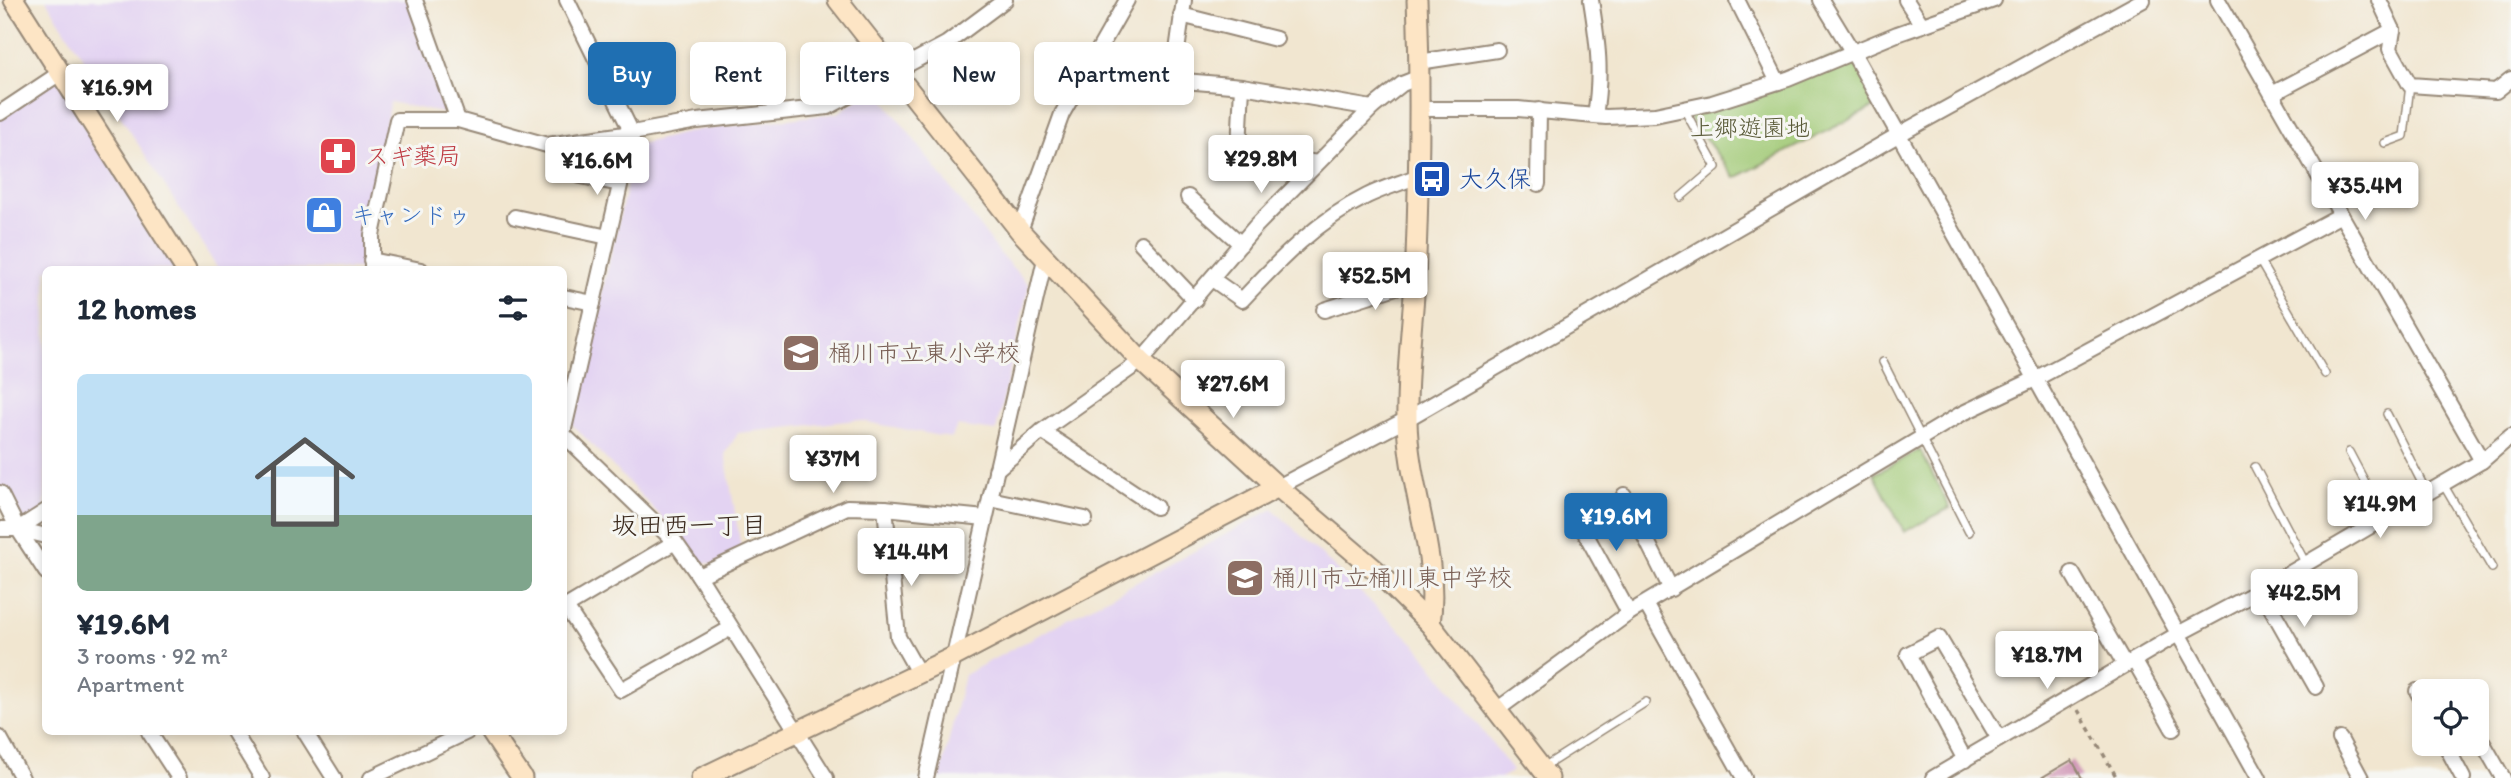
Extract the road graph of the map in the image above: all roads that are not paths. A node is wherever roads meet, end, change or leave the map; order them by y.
1 (14, 0) edge
2 (415, 0) edge
3 (567, 0) edge
4 (1005, 0) edge
5 (1417, 0) edge
6 (1591, 0) edge
7 (1737, 0) edge
8 (1821, 0) edge
9 (1906, 0) edge
10 (2143, 0) edge
11 (2218, 0) edge
12 (2379, 0) edge
13 (844, 1) edge
14 (1991, 1) edge
15 (1121, 2) edge
16 (1183, 7) edge
17 (1922, 25) junction
18 (2393, 30) junction
19 (1276, 39) dead end
20 (873, 42) edge
21 (1101, 42) edge
22 (1179, 42) edge
23 (1497, 50) dead end
24 (1852, 51) junction
25 (914, 60) edge
26 (1420, 70) junction
27 (60, 73) junction
28 (2511, 79) edge
29 (1194, 82) edge
30 (1778, 82) junction
31 (2410, 85) junction
32 (1242, 86) junction
33 (2272, 94) junction
34 (914, 97) edge
35 (832, 105) edge
36 (1067, 105) edge
37 (1372, 107) junction
38 (1420, 109) junction
39 (1683, 109) junction
40 (1539, 110) junction
41 (0, 113) edge
42 (1595, 116) junction
43 (458, 120) junction
44 (632, 133) junction
45 (1898, 135) junction
46 (2385, 143) dead end
47 (1317, 163) junction
48 (1418, 176) junction
49 (581, 177) dead end
50 (620, 184) junction
51 (1538, 184) dead end
52 (1188, 197) dead end
53 (1681, 197) dead end
54 (2341, 215) junction
55 (515, 217) dead end
56 (1020, 231) junction
57 (608, 237) junction
58 (1141, 243) dead end
59 (1241, 244) junction
60 (1045, 259) junction
61 (2259, 259) junction
62 (372, 265) edge
63 (183, 266) edge
64 (1212, 279) junction
65 (1415, 281) junction
66 (567, 298) edge
67 (1195, 300) junction
68 (593, 303) junction
69 (1324, 310) dead end
70 (1142, 361) junction
71 (1883, 362) dead end
72 (2325, 374) dead end
73 (2035, 379) junction
74 (2387, 414) dead end
75 (567, 416) edge
76 (1407, 419) junction
77 (1042, 431) junction
78 (567, 438) edge
79 (1922, 438) junction
80 (2509, 444) edge
81 (2349, 452) dead end
82 (2482, 461) junction
83 (2255, 467) dead end
84 (996, 470) junction
85 (2443, 484) junction
86 (1278, 487) junction
87 (0, 493) edge
88 (2427, 493) junction
89 (1624, 495) dead end
90 (990, 499) junction
91 (1156, 507) dead end
92 (885, 508) junction
93 (1572, 509) dead end
94 (42, 514) edge
95 (2384, 517) junction
96 (985, 518) junction
97 (1086, 519) dead end
98 (0, 529) edge
99 (18, 529) junction
100 (1969, 532) dead end
101 (42, 535) edge
102 (675, 542) junction
103 (2306, 564) junction
104 (42, 566) edge
105 (2491, 568) dead end
106 (2073, 573) dead end
107 (699, 576) junction
108 (1671, 589) junction
109 (2261, 590) junction
110 (1646, 604) junction
111 (567, 607) edge
112 (567, 611) edge
113 (1629, 613) junction
114 (1430, 624) junction
115 (731, 628) junction
116 (2178, 634) junction
117 (953, 657) junction
118 (2129, 662) junction
119 (919, 674) junction
120 (2316, 687) dead end
121 (1646, 702) dead end
122 (1498, 709) junction
123 (2173, 729) dead end
124 (798, 733) junction
125 (151, 735) edge
126 (236, 735) edge
127 (307, 735) edge
128 (461, 735) edge
129 (493, 735) edge
130 (0, 739) edge
131 (1999, 739) junction
132 (2340, 739) dead end
133 (2489, 753) edge
134 (2451, 756) edge
135 (1965, 760) junction
136 (1545, 773) edge
137 (2511, 774) edge
138 (22, 778) edge
139 (179, 778) edge
140 (262, 778) edge
141 (334, 778) edge
142 (371, 778) edge
143 (522, 778) edge
144 (701, 778) edge
145 (826, 778) edge
146 (926, 778) edge
147 (1744, 778) edge
148 (1933, 778) edge
149 (2259, 778) edge
150 (2361, 778) edge
151 (2463, 778) edge
152 (2504, 778) edge

1 - 27 street
2 - 43 street
3 - 44 street
4 - 25 street
5 - 26 street
6 - 42 street
7 - 30 street
8 - 24 street
9 - 17 street
10 - 45 street
11 - 33 street
12 - 18 street
13 - 20 street
14 - 17 street
15 - 21 street
16 - 19 street
16 - 22 street
17 - 24 street
18 - 31 street
18 - 33 street
23 - 26 street
24 - 30 street
24 - 45 street
26 - 37 street
26 - 38 street
27 - 41 street
27 - 63 street
28 - 31 street
29 - 32 street
30 - 39 street
31 - 46 lane
32 - 37 street
32 - 47 street
33 - 54 street
34 - 56 street
35 - 44 street
36 - 56 street
37 - 47 street
38 - 40 street
38 - 48 street
39 - 42 street
39 - 53 lane
40 - 42 street
40 - 51 street
43 - 44 street
43 - 62 street
44 - 50 street
45 - 73 street
45 - 76 street
47 - 59 street
48 - 64 street
48 - 65 street
49 - 50 street
50 - 57 street
52 - 59 street
54 - 61 street
54 - 82 street
55 - 57 street
56 - 60 street
57 - 68 street
58 - 67 street
59 - 64 street
60 - 70 street
60 - 84 street
61 - 72 lane
61 - 73 street
64 - 67 street
65 - 69 street
65 - 76 street
66 - 68 street
67 - 70 street
68 - 75 street
70 - 77 street
70 - 86 street
71 - 79 lane
73 - 79 street
73 - 116 street
74 - 88 lane
76 - 86 street
76 - 114 street
77 - 84 street
77 - 91 street
78 - 102 street
79 - 100 lane
79 - 108 street
80 - 82 street
81 - 95 lane
82 - 85 street
83 - 103 lane
84 - 90 street
85 - 88 street
85 - 105 lane
86 - 114 street
86 - 117 street
87 - 99 street
88 - 95 street
89 - 108 street
90 - 96 street
90 - 97 street
92 - 96 street
92 - 107 street
92 - 119 street
93 - 113 street
94 - 99 street
95 - 103 street
96 - 117 street
98 - 99 street
99 - 101 street
99 - 104 street
102 - 107 street
102 - 111 street
103 - 109 street
106 - 118 street
107 - 115 street
108 - 110 street
109 - 116 street
109 - 120 street
110 - 113 street
110 - 147 street
112 - 115 street
113 - 122 street
114 - 122 street
115 - 124 street
116 - 118 street
116 - 149 street
117 - 119 street
117 - 146 street
118 - 123 street
118 - 131 street
119 - 124 street
121 - 136 lane
122 - 136 street
124 - 144 street
124 - 145 street
125 - 139 street
126 - 140 street
127 - 141 street
128 - 142 street
129 - 143 street
130 - 138 street
131 - 135 street
131 - 135 street
132 - 150 street
133 - 152 street
134 - 151 street
135 - 148 street
137 - 152 street

